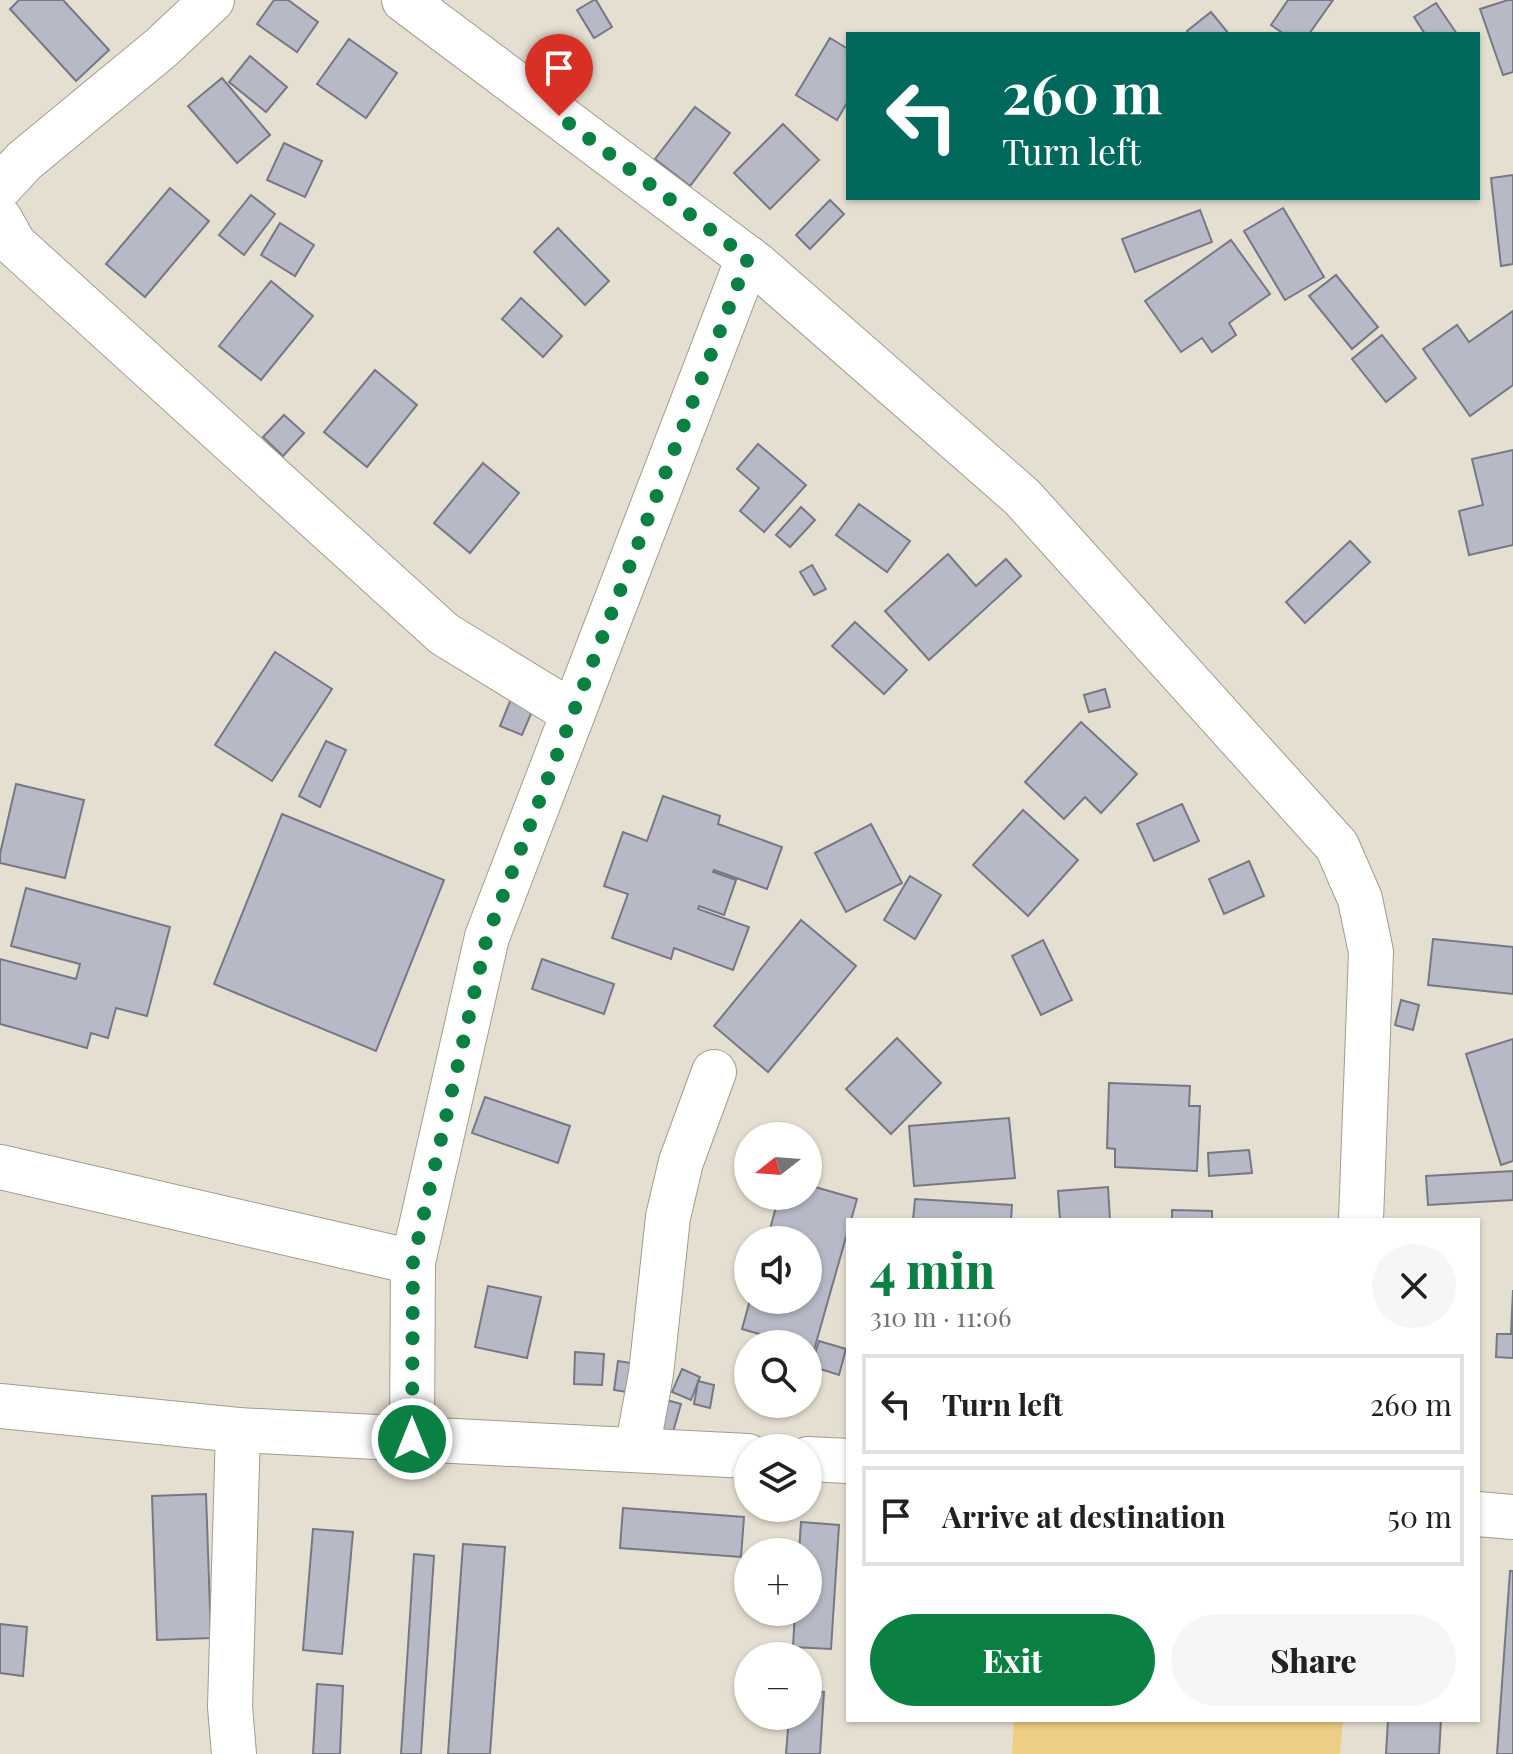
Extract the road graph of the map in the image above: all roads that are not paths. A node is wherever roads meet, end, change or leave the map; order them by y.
1 (212, 0) edge
2 (404, 0) edge
3 (449, 13) edge
4 (0, 187) edge
5 (0, 219) edge
6 (748, 258) junction
7 (573, 713) junction
8 (714, 1072) dead end
9 (0, 1167) edge
10 (1361, 1218) edge
11 (413, 1262) junction
12 (0, 1406) edge
13 (238, 1430) junction
14 (412, 1439) junction
15 (637, 1450) junction
16 (734, 1455) edge
17 (822, 1460) edge
18 (846, 1461) edge
19 (1480, 1514) edge
20 (1513, 1517) edge
21 (234, 1754) edge

1 - 4 street
2 - 3 street
3 - 6 street
5 - 7 street
6 - 7 street
6 - 10 street
7 - 11 street
8 - 15 street
9 - 11 street
11 - 14 street
12 - 13 street
13 - 14 street
13 - 21 street
14 - 15 street
15 - 16 street
17 - 18 street
19 - 20 street

